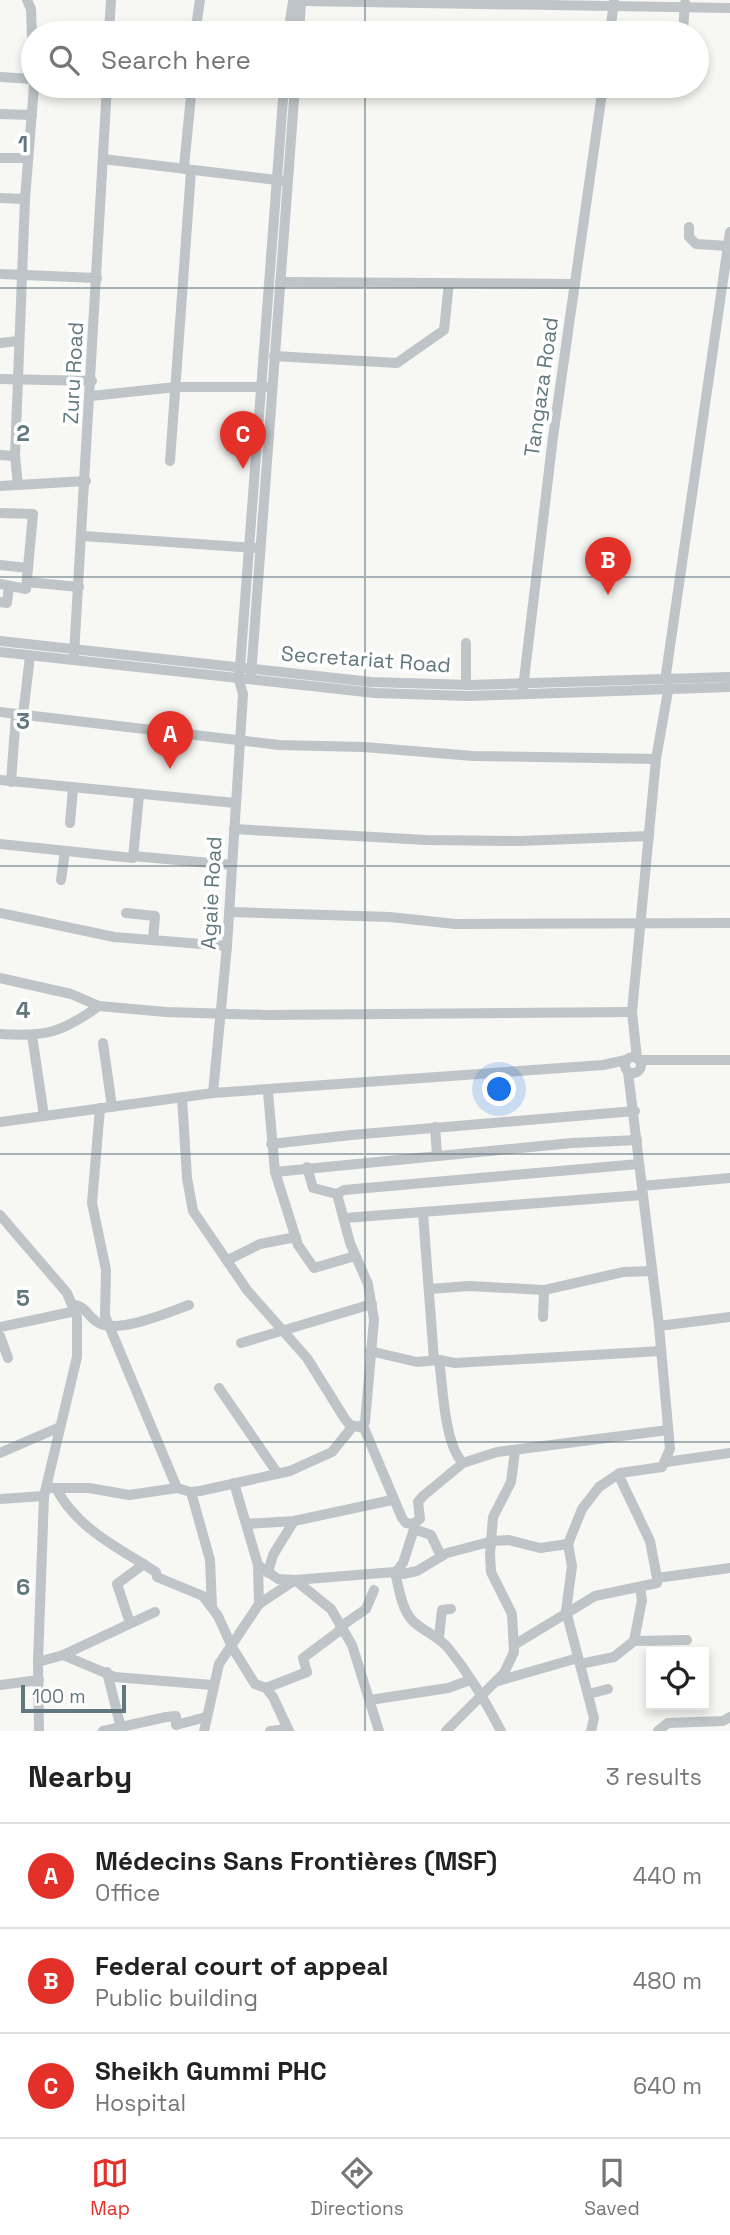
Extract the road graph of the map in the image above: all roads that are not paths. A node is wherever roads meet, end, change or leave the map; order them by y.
1 (27, 0) edge
2 (111, 0) edge
3 (200, 0) edge
4 (298, 1) edge
5 (614, 3) edge
6 (689, 3) edge
7 (730, 8) edge
8 (31, 21) edge
9 (110, 21) edge
10 (197, 21) edge
11 (292, 21) edge
12 (299, 21) edge
13 (612, 21) edge
14 (685, 21) edge
15 (0, 77) edge
16 (21, 78) edge
17 (33, 98) edge
18 (106, 98) edge
19 (191, 98) edge
20 (286, 98) edge
21 (291, 98) edge
22 (601, 98) edge
23 (288, 107) junction
24 (0, 114) edge
25 (32, 115) junction
26 (0, 158) edge
27 (28, 158) junction
28 (103, 159) junction
29 (188, 169) junction
30 (283, 180) junction
31 (0, 198) edge
32 (25, 199) junction
33 (689, 227) dead end
34 (730, 232) edge
35 (728, 246) junction
36 (0, 274) edge
37 (21, 275) junction
38 (97, 278) junction
39 (281, 282) junction
40 (449, 283) junction
41 (575, 284) junction
42 (19, 341) junction
43 (0, 343) edge
44 (274, 356) junction
45 (18, 378) junction
46 (0, 379) edge
47 (92, 381) junction
48 (259, 386) junction
49 (176, 387) junction
50 (272, 387) junction
51 (91, 396) junction
52 (0, 455) edge
53 (15, 456) junction
54 (170, 461) dead end
55 (86, 481) junction
56 (18, 485) junction
57 (0, 486) edge
58 (0, 513) edge
59 (83, 536) junction
60 (256, 548) junction
61 (0, 565) edge
62 (28, 568) junction
63 (27, 582) junction
64 (5, 585) edge
65 (79, 587) junction
66 (0, 602) edge
67 (0, 641) edge
68 (466, 643) dead end
69 (75, 649) junction
70 (0, 652) edge
71 (30, 656) junction
72 (74, 662) junction
73 (245, 675) junction
74 (730, 677) edge
75 (466, 685) junction
76 (668, 686) junction
77 (730, 687) edge
78 (523, 689) junction
79 (0, 712) edge
80 (20, 715) junction
81 (239, 742) junction
82 (656, 759) junction
83 (6, 781) edge
84 (73, 788) junction
85 (139, 795) junction
86 (235, 803) junction
87 (70, 823) dead end
88 (234, 829) junction
89 (649, 836) junction
90 (0, 840) edge
91 (65, 851) junction
92 (133, 856) junction
93 (232, 865) junction
94 (61, 880) dead end
95 (229, 912) junction
96 (0, 913) edge
97 (126, 913) dead end
98 (643, 923) junction
99 (730, 923) edge
100 (153, 940) junction
101 (227, 946) junction
102 (0, 978) edge
103 (99, 1006) junction
104 (632, 1012) junction
105 (222, 1015) junction
106 (0, 1034) edge
107 (32, 1035) junction
108 (103, 1043) dead end
109 (730, 1060) edge
110 (633, 1065) junction
111 (268, 1091) junction
112 (213, 1093) junction
113 (182, 1097) junction
114 (112, 1107) junction
115 (100, 1108) junction
116 (635, 1111) junction
117 (44, 1116) junction
118 (0, 1122) edge
119 (435, 1127) junction
120 (637, 1140) junction
121 (271, 1144) junction
122 (437, 1155) junction
123 (639, 1164) junction
124 (307, 1167) junction
125 (275, 1172) junction
126 (730, 1178) edge
127 (642, 1191) junction
128 (338, 1194) junction
129 (423, 1213) junction
130 (0, 1215) edge
131 (345, 1217) junction
132 (5, 1228) edge
133 (296, 1237) junction
134 (355, 1255) junction
135 (228, 1260) junction
136 (652, 1271) junction
137 (430, 1289) junction
138 (544, 1290) junction
139 (372, 1304) junction
140 (189, 1305) dead end
141 (75, 1308) junction
142 (543, 1317) dead end
143 (730, 1317) edge
144 (107, 1325) junction
145 (659, 1326) junction
146 (0, 1327) edge
147 (283, 1329) junction
148 (0, 1336) edge
149 (240, 1343) dead end
150 (370, 1351) junction
151 (661, 1351) junction
152 (8, 1358) dead end
153 (436, 1360) junction
154 (219, 1388) dead end
155 (357, 1426) junction
156 (61, 1427) junction
157 (668, 1430) junction
158 (515, 1451) junction
159 (0, 1453) edge
160 (730, 1453) edge
161 (666, 1462) junction
162 (463, 1463) junction
163 (278, 1474) junction
164 (618, 1474) junction
165 (234, 1483) junction
166 (177, 1488) junction
167 (48, 1491) junction
168 (191, 1492) junction
169 (0, 1499) edge
170 (392, 1500) junction
171 (294, 1521) junction
172 (246, 1524) junction
173 (413, 1526) junction
174 (493, 1541) junction
175 (568, 1544) junction
176 (441, 1556) junction
177 (144, 1564) junction
178 (258, 1565) junction
179 (730, 1568) edge
180 (268, 1573) junction
181 (395, 1573) junction
182 (657, 1577) junction
183 (295, 1580) junction
184 (640, 1588) junction
185 (374, 1590) dead end
186 (259, 1604) junction
187 (212, 1607) junction
188 (451, 1609) dead end
189 (566, 1611) junction
190 (155, 1612) dead end
191 (130, 1623) junction
192 (341, 1628) junction
193 (439, 1637) junction
194 (687, 1640) dead end
195 (634, 1642) junction
196 (514, 1645) junction
197 (232, 1647) junction
198 (63, 1655) junction
199 (579, 1661) junction
200 (38, 1662) junction
201 (107, 1672) junction
202 (39, 1680) junction
203 (470, 1680) junction
204 (495, 1682) junction
205 (0, 1685) edge
206 (212, 1685) junction
207 (266, 1688) junction
208 (608, 1689) dead end
209 (483, 1694) junction
210 (589, 1694) junction
211 (370, 1700) junction
212 (206, 1717) junction
213 (730, 1717) edge
214 (674, 1727) edge
215 (121, 1728) junction
216 (288, 1730) edge
217 (39, 1731) edge
218 (103, 1731) edge
219 (204, 1731) edge
220 (270, 1731) edge
221 (379, 1731) edge
222 (446, 1731) edge
223 (501, 1731) edge
224 (591, 1731) edge
225 (658, 1731) edge

1 - 8 street
2 - 9 street
3 - 10 street
4 - 5 street
4 - 11 street
4 - 12 street
5 - 6 street
5 - 13 street
6 - 7 street
6 - 14 street
15 - 16 street
17 - 25 street
18 - 28 street, Zuru Road
19 - 29 street
20 - 23 street
21 - 23 street
22 - 41 street, Tangaza Road
23 - 30 street
24 - 25 street
25 - 27 street
26 - 27 street
27 - 32 street
28 - 29 street
28 - 38 street, Zuru Road
29 - 30 street
29 - 49 street
30 - 39 street
30 - 48 street
31 - 32 street
32 - 37 street
33 - 35 street
34 - 35 street
35 - 76 street
36 - 37 street
37 - 38 street
37 - 42 street
38 - 47 street, Zuru Road
39 - 40 street
39 - 44 street
40 - 41 street
40 - 44 street
41 - 78 street, Tangaza Road
42 - 43 street
42 - 45 street
44 - 50 street
45 - 46 street
45 - 47 street
45 - 53 street
47 - 51 street, Zuru Road
48 - 49 street
48 - 50 street
48 - 60 street
49 - 51 street
49 - 54 street
50 - 60 street
51 - 55 street, Zuru Road
52 - 53 street
53 - 56 street
55 - 56 street
55 - 59 street, Zuru Road
56 - 57 street
58 - 62 street
59 - 60 street
59 - 65 street, Zuru Road
60 - 73 street
61 - 62 street
62 - 63 street
63 - 64 street
63 - 65 street
64 - 66 street
65 - 69 street, Zuru Road
67 - 69 street, Secretariat Road
68 - 75 street
69 - 72 street, Zuru Road
69 - 73 street, Secretariat Road
70 - 71 street, Secretariat Road
71 - 72 street, Secretariat Road
71 - 80 street
72 - 73 street, Secretariat Road
73 - 75 street, Secretariat Road
73 - 78 street, Secretariat Road
73 - 81 street, Agaie Road
74 - 76 street, Secretariat Road
75 - 78 street, Secretariat Road
76 - 77 street, Secretariat Road
76 - 78 street, Secretariat Road
76 - 82 street
79 - 80 street
80 - 81 street
80 - 83 street
81 - 82 street
81 - 86 street, Agaie Road
82 - 89 street
83 - 84 street
84 - 85 street
84 - 87 street
85 - 86 street
85 - 92 street
86 - 88 street, Agaie Road
88 - 89 street
88 - 93 street, Agaie Road
89 - 98 street
90 - 91 street
91 - 92 street
91 - 94 street
92 - 93 street
93 - 95 street, Agaie Road
95 - 98 street
95 - 101 street, Agaie Road
96 - 100 street
97 - 100 street
98 - 99 street
98 - 104 street
100 - 101 street
101 - 105 street, Agaie Road
102 - 103 street
103 - 105 street
103 - 107 street
104 - 105 street
104 - 110 street
105 - 112 street, Agaie Road
106 - 107 street
107 - 117 street
108 - 114 street
109 - 110 street
110 - 111 street
110 - 116 street
111 - 112 street
111 - 121 street
112 - 113 street
113 - 114 street
113 - 135 street
114 - 115 street
115 - 117 street
115 - 144 street
116 - 119 street
116 - 120 street
117 - 118 street
119 - 121 street
119 - 122 street
120 - 122 street
120 - 123 street
121 - 125 street
122 - 124 street
123 - 127 street
123 - 128 street
124 - 125 street
124 - 128 street
125 - 133 street
126 - 127 street
127 - 129 street
127 - 136 street
128 - 131 street
129 - 131 street
129 - 137 street
130 - 132 street
131 - 134 street
132 - 141 street
133 - 134 street
133 - 135 street
134 - 139 street
135 - 147 street
136 - 138 street
136 - 145 street
137 - 138 street
137 - 153 street
138 - 142 street
139 - 147 street
139 - 150 street
140 - 144 street
141 - 144 street
141 - 146 street
141 - 156 street
143 - 145 street
144 - 166 street
145 - 151 street
147 - 149 street
147 - 155 street
148 - 152 street
150 - 153 street
150 - 155 street
151 - 153 street
151 - 157 street
153 - 162 street
154 - 163 street
155 - 163 street
155 - 170 street
156 - 159 street
156 - 167 street
157 - 158 street
157 - 161 street
158 - 162 street
158 - 174 street
160 - 161 street
161 - 164 street
162 - 173 street
163 - 165 street
164 - 175 street
164 - 182 street
165 - 168 street
165 - 172 street
166 - 167 street
166 - 168 street
167 - 169 street
167 - 177 street
167 - 200 street
168 - 187 street
170 - 171 street
170 - 173 street
171 - 172 street
171 - 180 street
172 - 178 street
173 - 176 street
173 - 181 street
174 - 175 street
174 - 176 street
174 - 196 street
175 - 189 street
176 - 181 street
177 - 187 street
177 - 191 street
178 - 180 street
178 - 186 street
179 - 182 street
180 - 183 street
181 - 183 street
181 - 193 street
182 - 184 street
183 - 186 street
183 - 192 street
184 - 189 street
184 - 195 street
185 - 192 street
186 - 197 street
187 - 197 street
188 - 193 street
189 - 196 street
189 - 199 street
190 - 191 street
191 - 198 street
192 - 207 street
192 - 211 street
193 - 203 street
194 - 195 street
195 - 199 street
196 - 204 street
197 - 206 street
197 - 207 street
198 - 200 street
198 - 201 street
199 - 204 street
199 - 210 street
200 - 202 street
201 - 206 street
201 - 215 street
202 - 205 street
202 - 217 street
203 - 209 street
203 - 211 street
204 - 209 street
206 - 212 street
207 - 216 street
208 - 210 street
209 - 222 street
209 - 223 street
210 - 224 street
211 - 221 street
212 - 215 street
212 - 219 street
213 - 214 street
214 - 225 street
215 - 218 street
216 - 220 street

